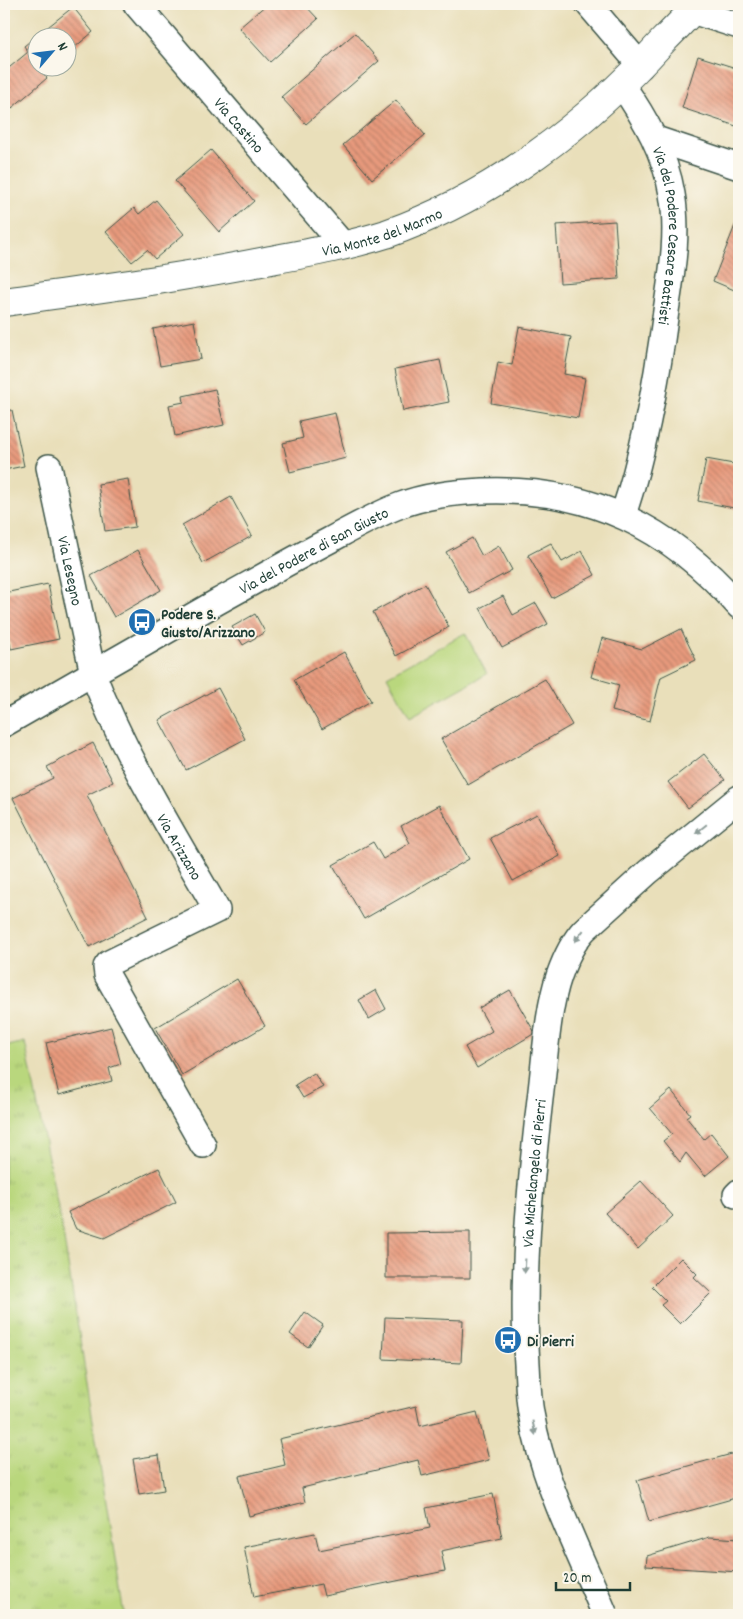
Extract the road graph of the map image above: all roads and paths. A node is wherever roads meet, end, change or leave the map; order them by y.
1 (136, 4) edge
2 (588, 4) edge
3 (695, 7) edge
4 (739, 26) edge
5 (641, 66) junction
6 (622, 85) junction
7 (656, 139) junction
8 (739, 167) edge
9 (344, 246) junction
10 (4, 302) edge
11 (49, 467) dead end
12 (623, 515) junction
13 (739, 606) edge
14 (93, 674) junction
15 (4, 724) edge
16 (739, 798) edge
17 (204, 1145) dead end
18 (605, 1615) edge

1 - 9 street, Via Castino
2 - 5 street
3 - 4 street, Via Monte del Marmo
3 - 5 street, Via Monte del Marmo
5 - 6 street, Via Monte del Marmo
6 - 7 street, Via del Podere Cesare Battisti
6 - 9 street, Via Monte del Marmo
7 - 8 street
7 - 12 street, Via del Podere Cesare Battisti
9 - 10 street, Via Monte del Marmo
11 - 14 street, Via Lesegno
12 - 13 street
12 - 14 street, Via del Podere di San Giusto
14 - 15 street, Via del Podere di San Giusto
14 - 17 street, Via Arizzano
16 -> 18 street, Via Michelangelo di Pierri

